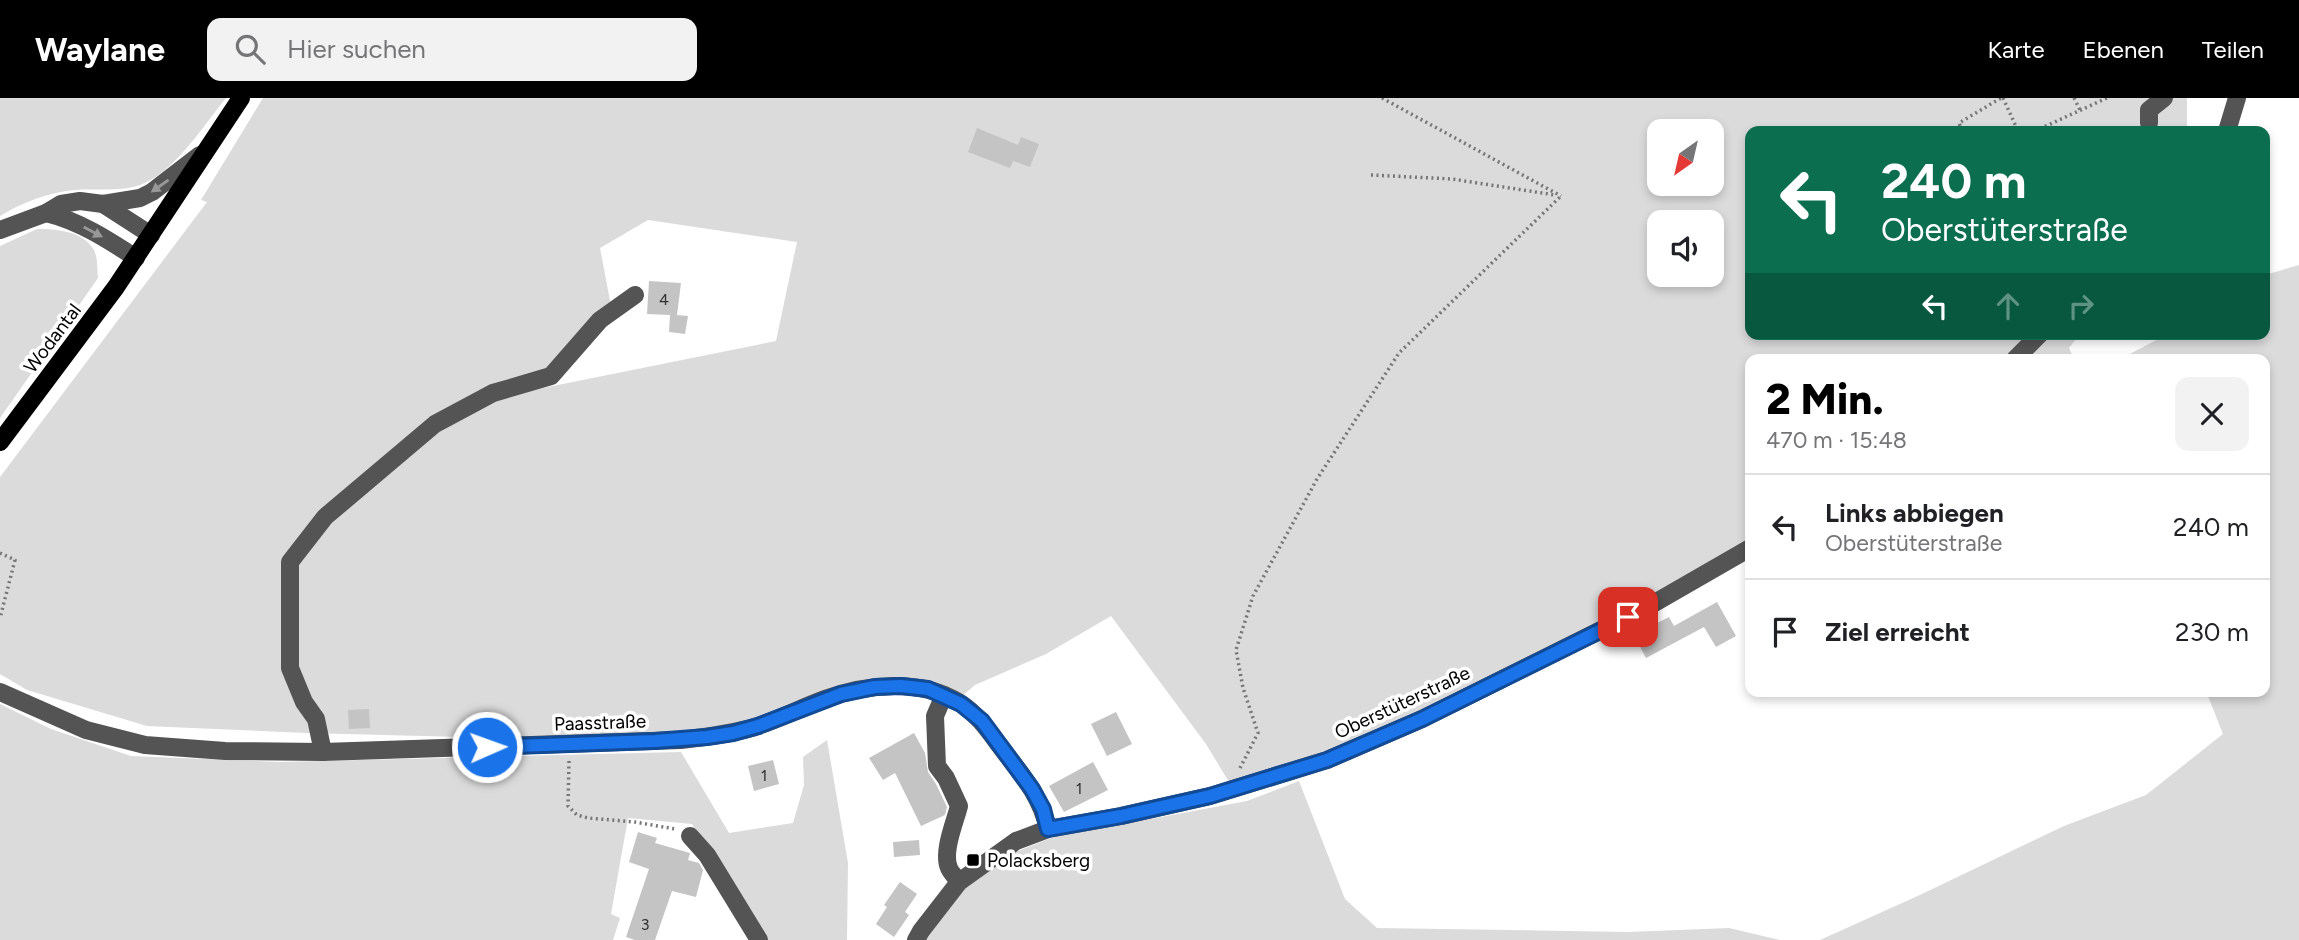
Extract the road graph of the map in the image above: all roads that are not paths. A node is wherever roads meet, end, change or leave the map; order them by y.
1 (241, 98) edge
2 (2164, 98) edge
3 (2237, 98) edge
4 (2149, 123) dead end
5 (2229, 126) edge
6 (209, 149) junction
7 (103, 204) junction
8 (46, 213) junction
9 (0, 230) edge
10 (151, 235) junction
11 (136, 258) junction
12 (635, 295) dead end
13 (2034, 340) edge
14 (2020, 354) edge
15 (0, 442) edge
16 (1745, 551) edge
17 (0, 692) edge
18 (944, 695) junction
19 (323, 752) junction
20 (1048, 829) junction
21 (690, 836) road end
22 (959, 882) junction
23 (759, 940) edge
24 (916, 940) edge

1 - 6 main road, Wodantal
2 - 4 street
3 - 5 street
6 -> 7 street, Wodantal
6 - 10 main road, Wodantal
7 - 8 street, Wodantal
7 - 10 street
8 - 9 street, Wodantal
8 -> 11 street
10 - 11 main road, Wodantal
11 - 15 main road, Wodantal
12 - 19 street
13 - 14 street
16 - 20 street, Oberstüterstraße
17 - 19 street, Paasstraße
18 - 19 street, Paasstraße
18 - 20 street, Paasstraße
18 - 22 street
20 - 22 street, Oberstüterstraße
21 - 23 street
22 - 24 street, Oberstüterstraße

